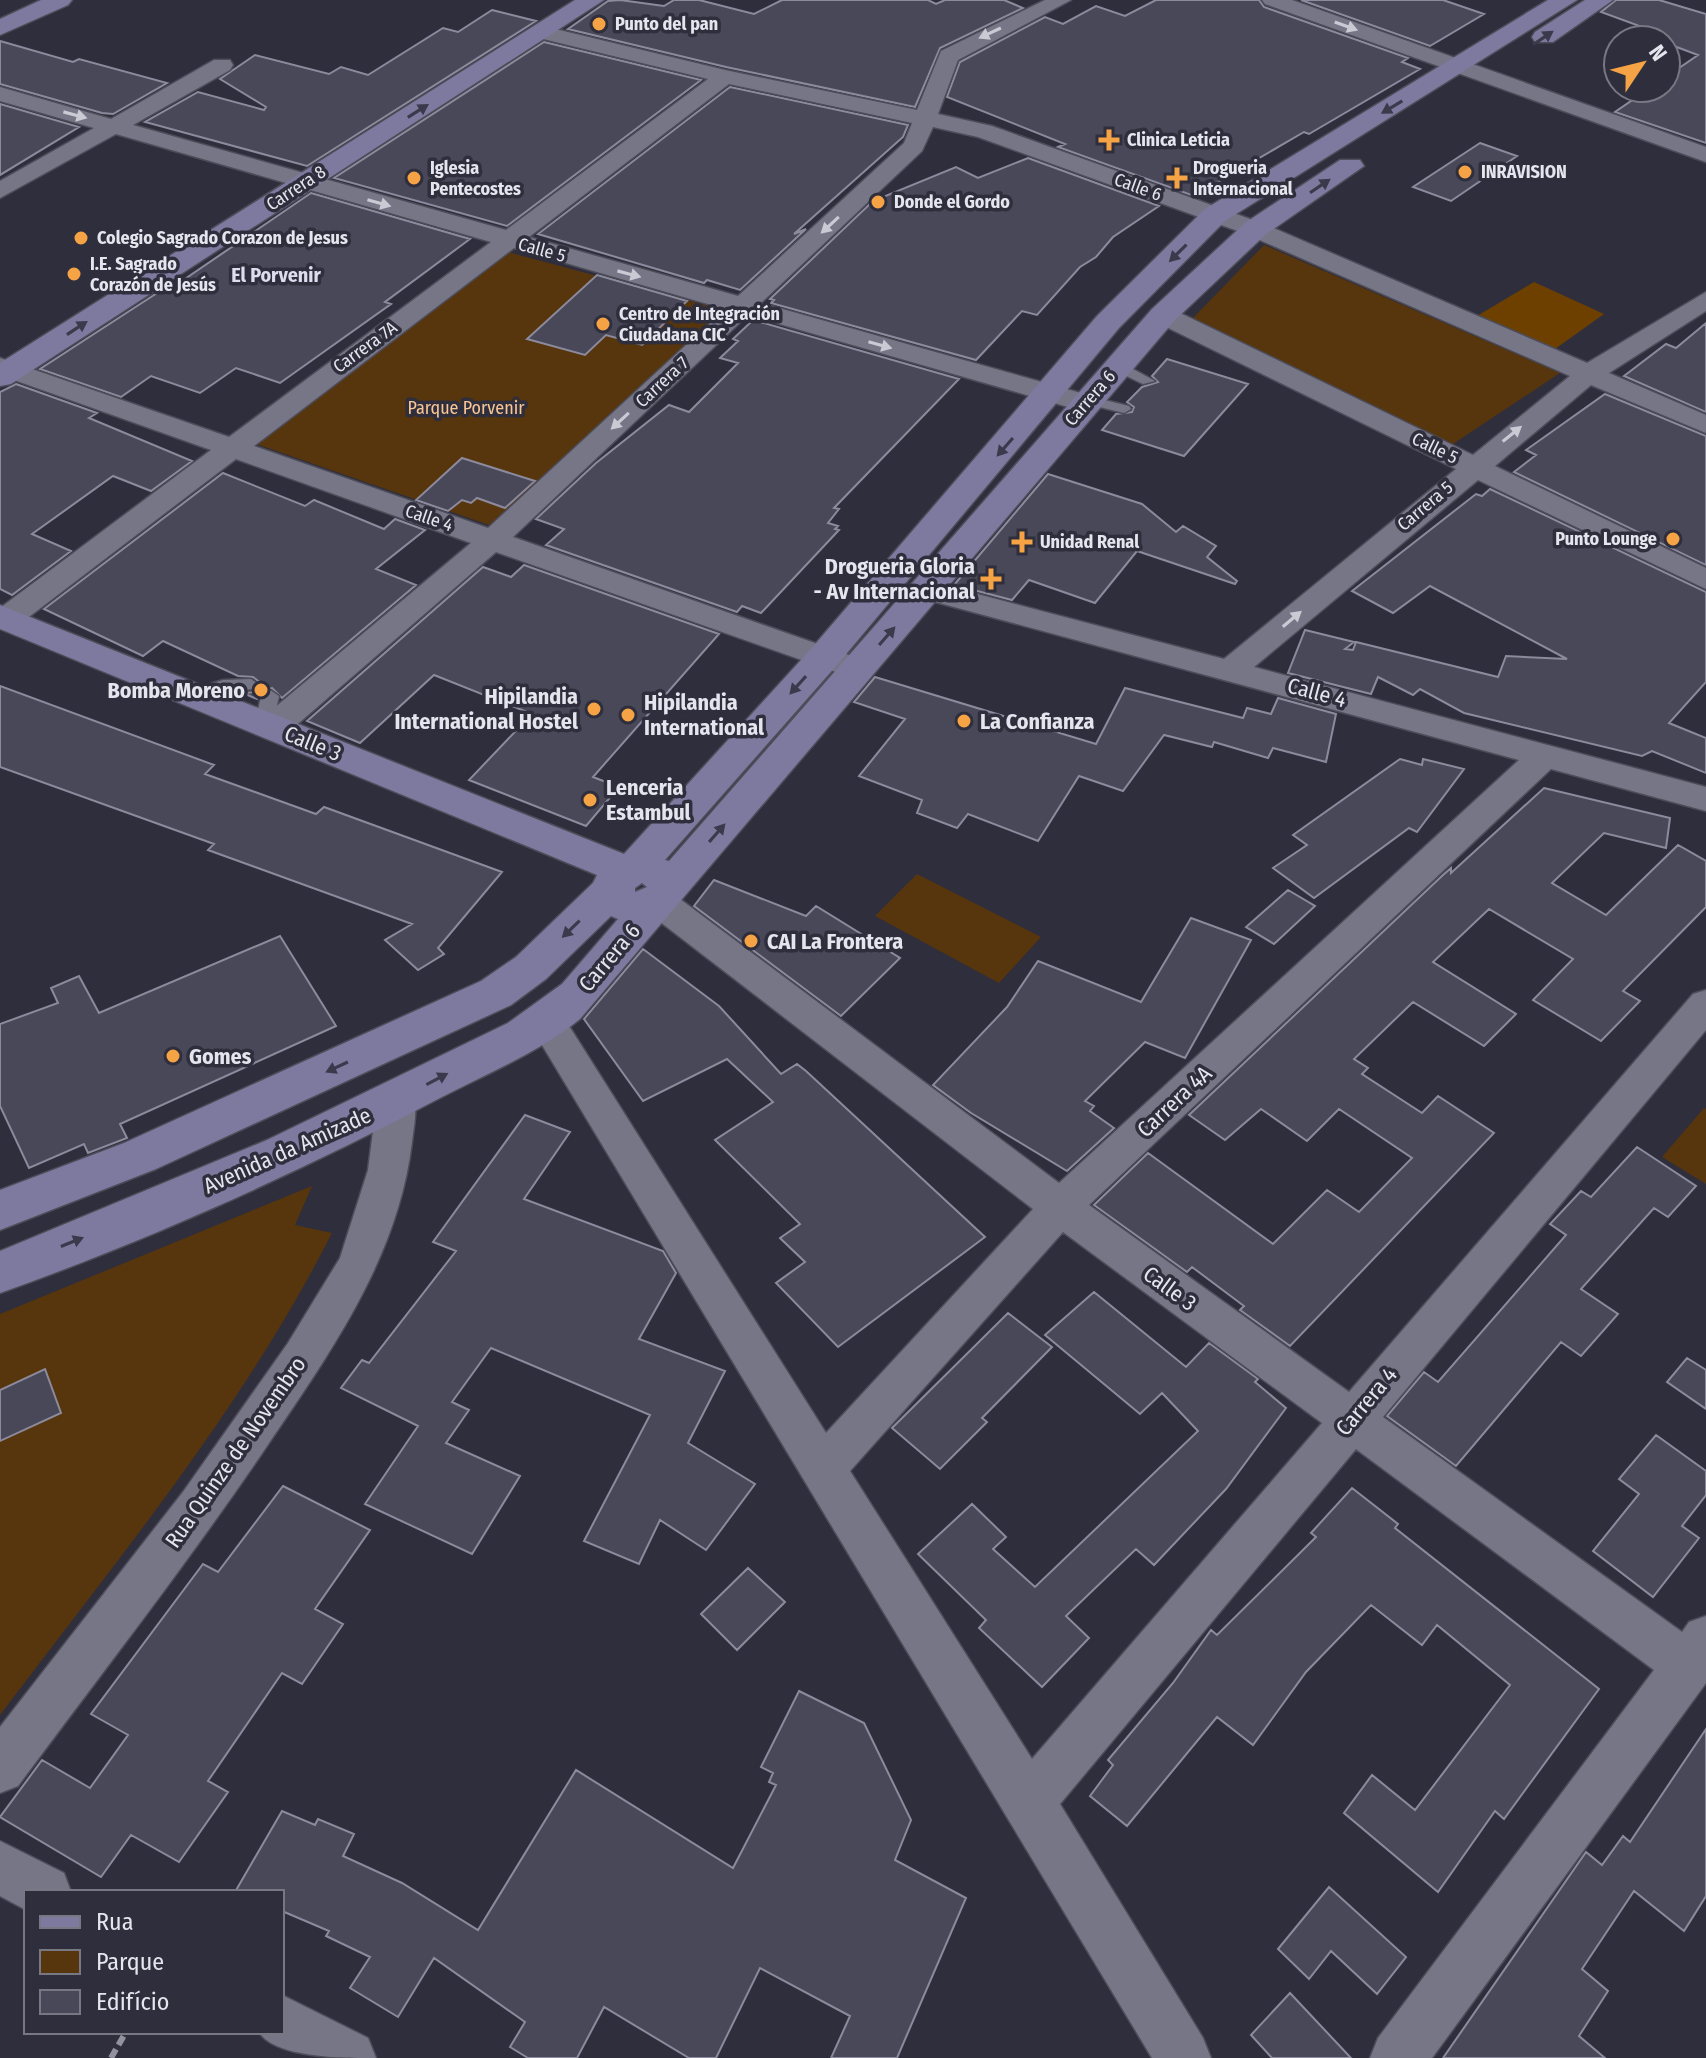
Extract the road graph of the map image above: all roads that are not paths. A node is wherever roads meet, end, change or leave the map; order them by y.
1 (592, 0) edge
2 (1061, 0) edge
3 (1272, 0) edge
4 (1565, 0) edge
5 (1601, 0) edge
6 (46, 2) edge
7 (0, 28) edge
8 (543, 32) junction
9 (222, 65) dead end
10 (1472, 71) junction
11 (725, 77) junction
12 (0, 94) edge
13 (922, 120) junction
14 (118, 126) junction
15 (1409, 127) dead end
16 (1370, 153) dead end
17 (1706, 155) edge
18 (304, 182) junction
19 (0, 191) edge
20 (1215, 215) junction
21 (1255, 229) junction
22 (506, 240) junction
23 (1706, 300) edge
24 (744, 306) junction
25 (1163, 315) junction
26 (4, 371) edge
27 (1588, 374) junction
28 (1051, 393) junction
29 (1086, 402) junction
30 (1124, 409) dead end
31 (1706, 425) edge
32 (229, 447) junction
33 (1473, 466) junction
34 (492, 540) junction
35 (1706, 580) edge
36 (928, 590) junction
37 (2, 625) edge
38 (824, 657) junction
39 (858, 669) junction
40 (1232, 669) junction
41 (251, 685) dead end
42 (193, 695) junction
43 (269, 716) junction
44 (1546, 754) junction
45 (1706, 799) edge
46 (637, 888) junction
47 (1706, 1004) edge
48 (555, 1014) junction
49 (397, 1100) junction
50 (1060, 1207) junction
51 (0, 1210) edge
52 (0, 1272) edge
53 (1349, 1421) junction
54 (822, 1470) junction
55 (1697, 1652) edge
56 (0, 1768) edge
57 (1029, 1801) junction
58 (0, 1867) edge
59 (41, 1890) edge
60 (284, 2023) edge
61 (348, 2058) edge
62 (1183, 2058) edge
63 (1398, 2058) edge

1 - 8 main road, Carrera 8
2 -> 13 street, Carrera 7
3 -> 10 street
4 - 10 main road, Carrera 6
10 -> 5 main road, Carrera 6
6 - 7 main road
8 - 11 street, Calle 6
18 -> 8 main road, Carrera 8
9 - 14 street
10 - 15 main road, Carrera 6
10 - 17 street
10 -> 20 main road, Carrera 6
11 - 13 street, Calle 6
11 - 22 street, Carrera 7A
12 -> 14 street, Calle 5
13 - 20 street, Calle 6
13 -> 24 street, Carrera 7
14 - 18 street, Calle 5
14 - 19 street
21 -> 16 main road, Carrera 6
18 -> 22 street, Calle 5
26 -> 18 main road, Carrera 8
20 - 21 street, Calle 6
20 -> 28 main road, Carrera 6
21 - 25 main road, Carrera 6
21 - 27 street, Calle 6
22 -> 24 street, Calle 5
22 - 32 street, Carrera 7A
23 - 27 street, Carrera 5
24 -> 28 street, Calle 5
24 -> 34 street, Carrera 7
25 - 29 main road, Carrera 6
25 - 33 street, Calle 5
26 - 32 street, Calle 4
27 - 31 street, Calle 6
33 -> 27 street, Carrera 5
28 - 29 street, Calle 5
28 -> 38 main road, Carrera 6
29 - 30 lane
29 - 36 main road, Carrera 6
32 - 34 street, Calle 4
32 - 37 street, Carrera 7A
33 - 35 street, Calle 5
40 -> 33 street, Carrera 5
34 - 38 street, Calle 4
34 - 43 street, Carrera 7
39 -> 36 main road, Carrera 6
36 - 40 street, Calle 4
37 - 42 main road, Calle 3
37 - 46 main road, Calle 3
38 - 39 street, Calle 4
38 -> 46 main road, Carrera 6
46 -> 39 main road, Carrera 6
40 - 44 street, Calle 4
41 - 42 lane
42 - 43 main road, Calle 3
43 - 46 main road, Calle 3
44 - 45 street, Calle 4
44 - 50 street, Carrera 4A
46 - 48 main road, Carrera 6
46 - 50 street, Calle 3
46 -> 51 main road, Carrera 6
47 - 53 street, Carrera 4
49 -> 48 main road, Avenida da Amizade
48 - 54 street
52 -> 49 main road, Avenida da Amizade
49 - 56 street, Rua Quinze de Novembro
50 - 53 street, Calle 3
50 - 54 street, Carrera 4A
53 - 55 street, Calle 3
53 - 57 street, Carrera 4
54 - 57 street
55 - 63 street
57 - 62 street
58 - 59 street
60 - 61 street

